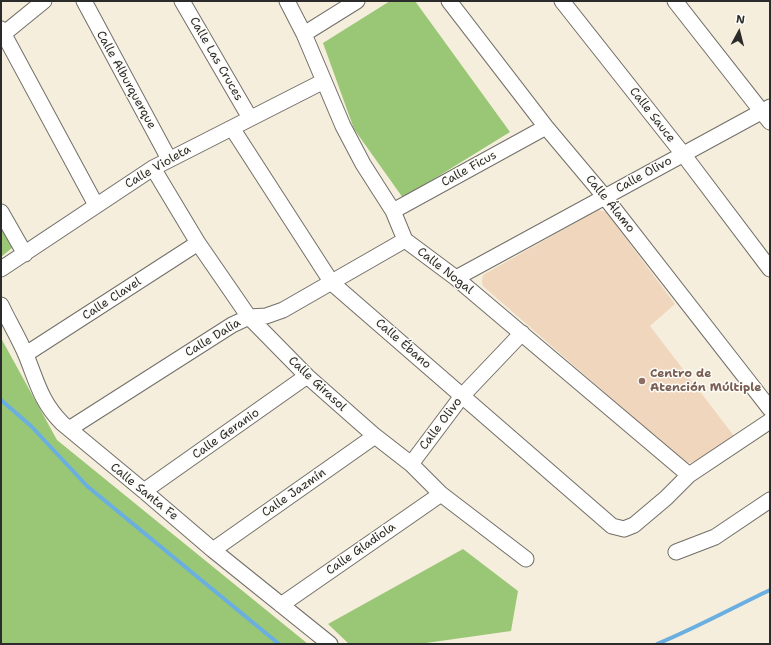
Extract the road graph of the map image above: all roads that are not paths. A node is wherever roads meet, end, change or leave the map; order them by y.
1 (44, 1) edge
2 (84, 1) edge
3 (182, 1) edge
4 (287, 1) edge
5 (357, 1) edge
6 (449, 1) edge
7 (562, 1) edge
8 (675, 1) edge
9 (2, 33) edge
10 (304, 34) junction
11 (324, 81) junction
12 (767, 114) edge
13 (250, 118) junction
14 (546, 127) junction
15 (232, 128) junction
16 (683, 154) junction
17 (169, 159) junction
18 (153, 168) junction
19 (604, 196) junction
20 (96, 205) junction
21 (392, 211) junction
22 (1, 212) edge
23 (405, 240) junction
24 (198, 243) junction
25 (25, 254) junction
26 (1, 269) edge
27 (770, 269) edge
28 (456, 278) junction
29 (332, 283) junction
30 (1, 305) edge
31 (249, 317) junction
32 (522, 333) junction
33 (26, 354) junction
34 (307, 376) junction
35 (462, 396) junction
36 (770, 409) edge
37 (770, 421) edge
38 (69, 429) junction
39 (374, 436) junction
40 (411, 464) junction
41 (688, 475) junction
42 (144, 491) junction
43 (441, 494) junction
44 (770, 500) edge
45 (213, 550) junction
46 (676, 552) dead end
47 (526, 559) dead end
48 (281, 605) junction
49 (330, 644) edge

1 - 9 street
2 - 17 street, Calle Alburquerque
3 - 13 street, Calle Las Cruces
4 - 10 street, Calle Nogal
5 - 10 street
6 - 14 street, Calle Álamo
7 - 16 street, Calle Sauce
8 - 12 street
9 - 20 street
10 - 11 street, Calle Nogal
11 - 13 street, Calle Violeta
11 - 21 street, Calle Nogal
12 - 16 street, Calle Olivo
13 - 15 street, Calle Violeta
14 - 19 street, Calle Álamo
14 - 21 street, Calle Ficus
15 - 17 street, Calle Violeta
15 - 29 street, Calle Ébano
16 - 19 street, Calle Olivo
16 - 27 street, Calle Sauce
17 - 18 street, Calle Violeta
18 - 20 street, Calle Violeta
18 - 24 street, Calle Girasol
19 - 28 street, Calle Olivo
19 - 36 street, Calle Álamo
20 - 25 street, Calle Violeta
21 - 23 street, Calle Nogal
22 - 25 street
23 - 28 street, Calle Nogal
23 - 29 street, Calle Dalia
24 - 31 street, Calle Girasol
24 - 33 street, Calle Clavel
25 - 26 street, Calle Violeta
28 - 32 street, Calle Nogal
29 - 31 street, Calle Dalia
29 - 35 street, Calle Ébano
30 - 33 street, Calle Santa Fe
31 - 34 street, Calle Girasol
31 - 38 street, Calle Dalia
32 - 35 street, Calle Olivo
32 - 41 street, Calle Nogal
33 - 38 street, Calle Santa Fe
34 - 39 street, Calle Girasol
34 - 42 street, Calle Geranio
35 - 40 street, Calle Olivo
35 - 41 street, Calle Ébano
37 - 41 street
38 - 42 street, Calle Santa Fe
39 - 40 street, Calle Girasol
39 - 45 street, Calle Jazmín
40 - 43 street, Calle Girasol
42 - 45 street, Calle Santa Fe
43 - 47 street, Calle Girasol
43 - 48 street, Calle Gladiola
44 - 46 street
45 - 48 street, Calle Santa Fe
48 - 49 street, Calle Santa Fe

